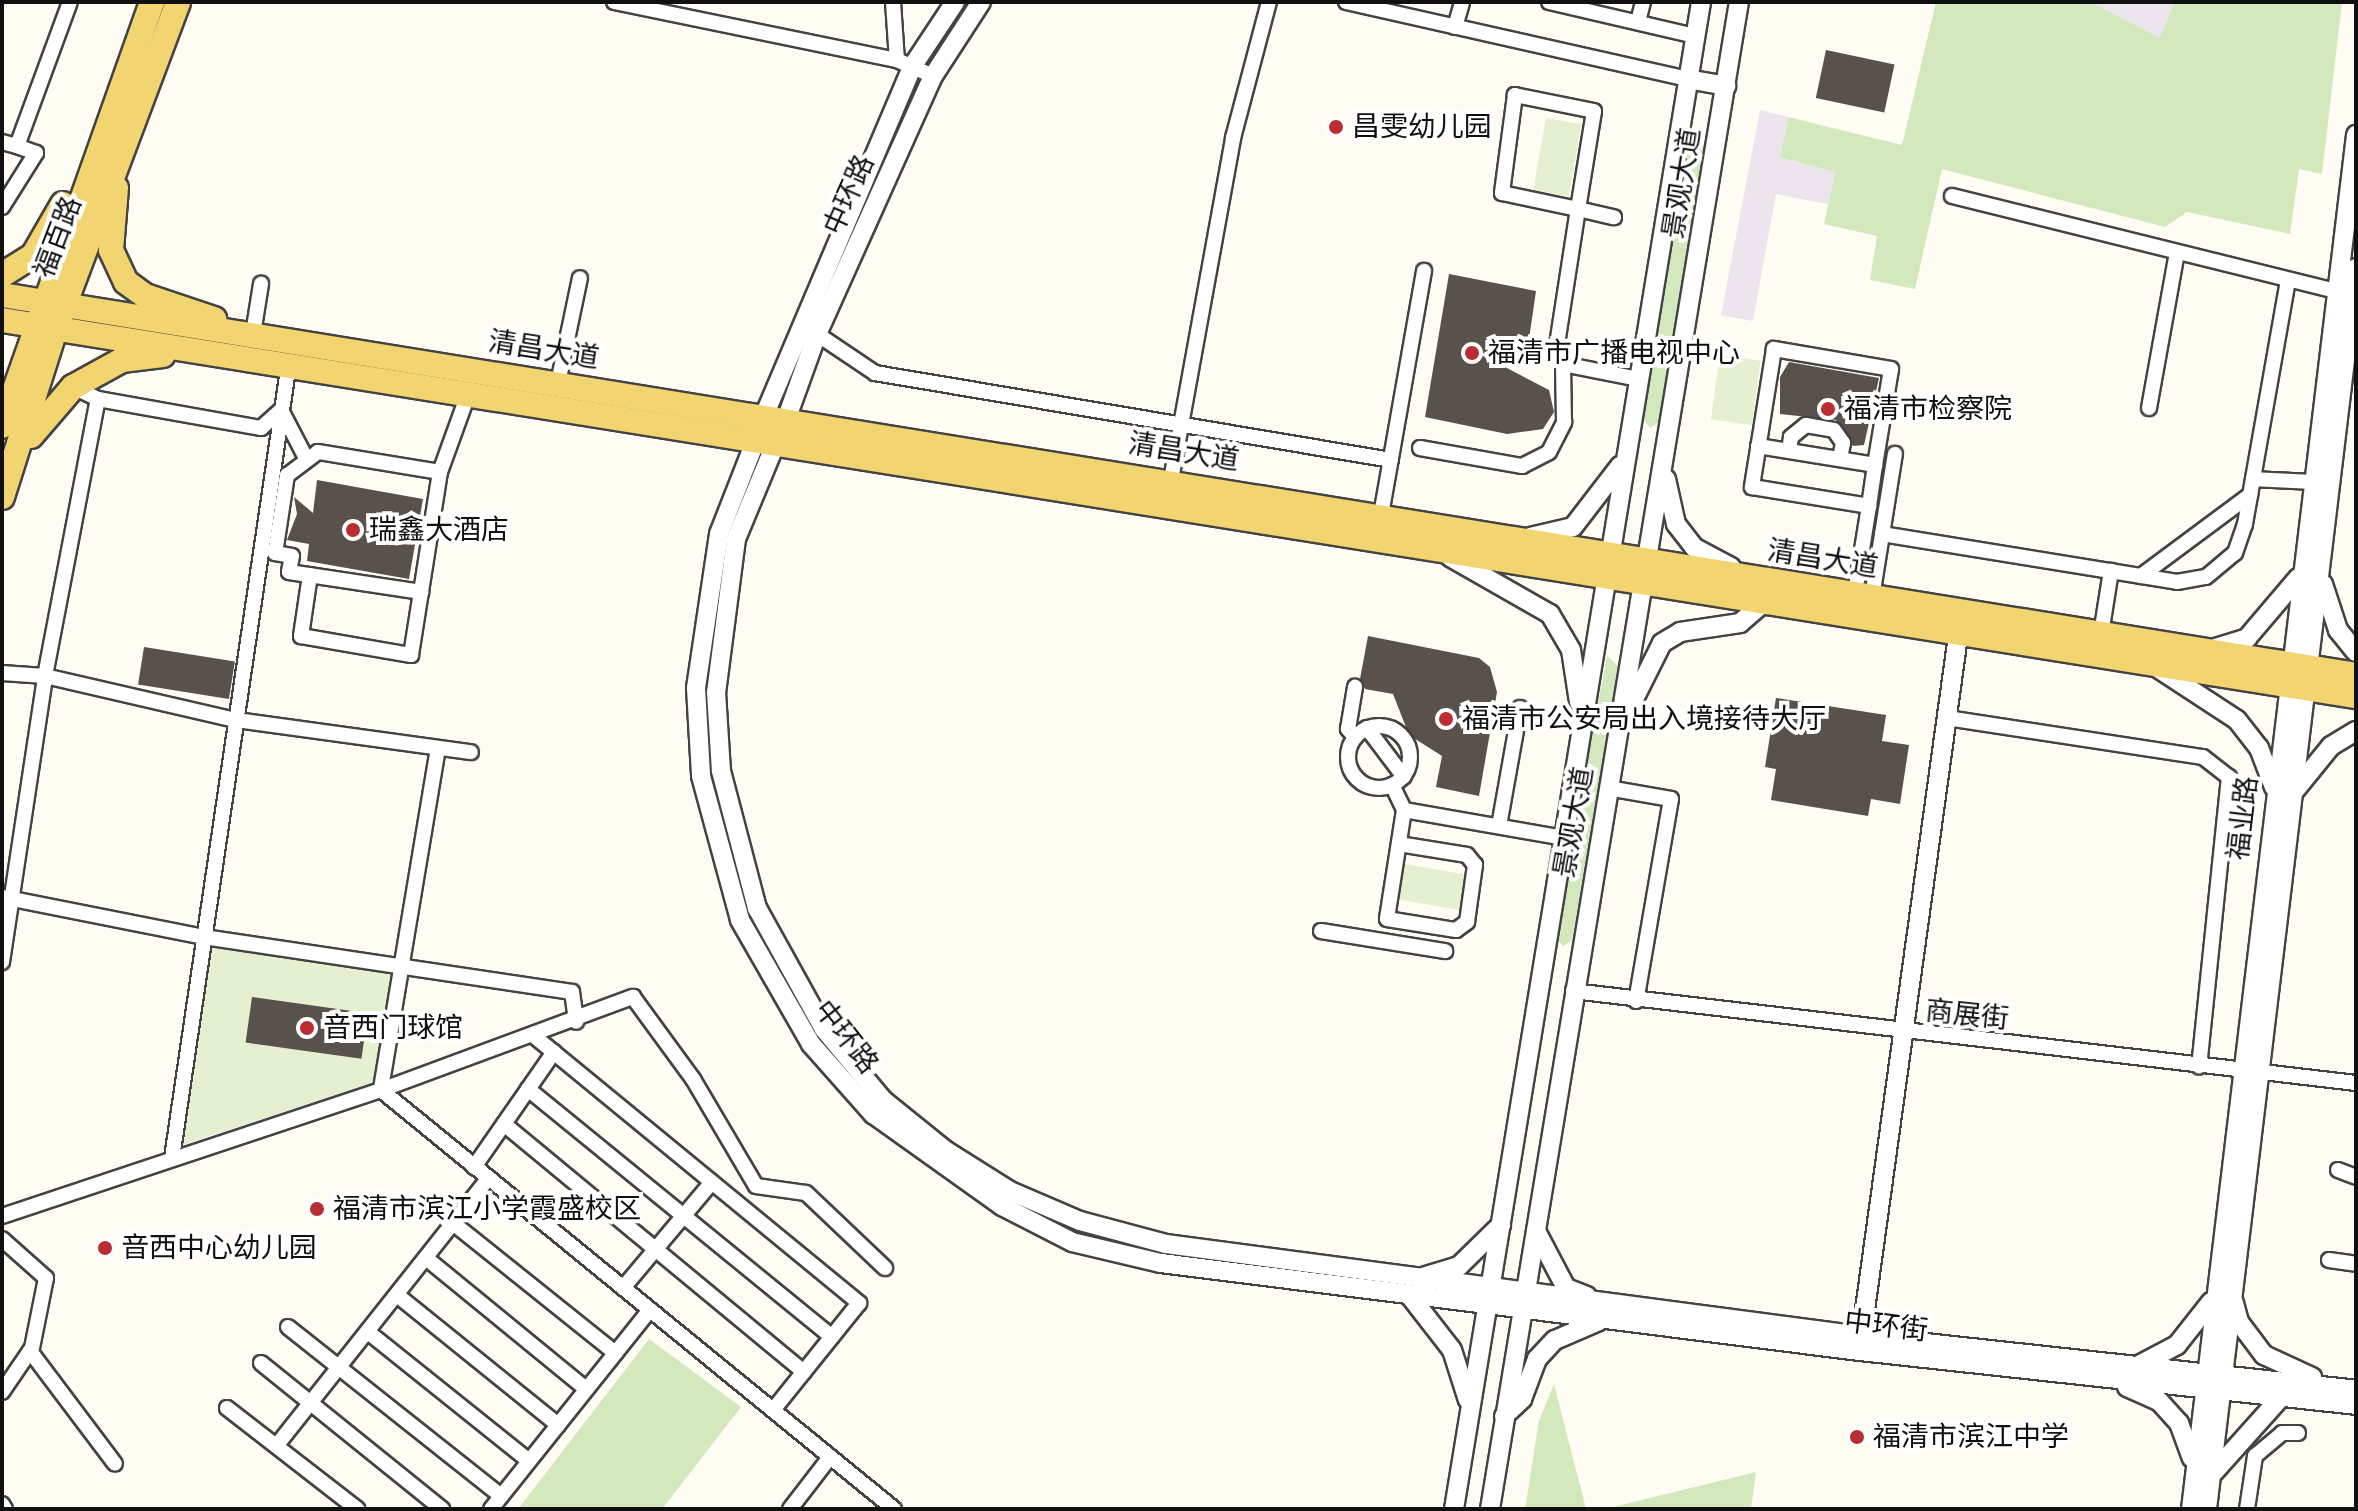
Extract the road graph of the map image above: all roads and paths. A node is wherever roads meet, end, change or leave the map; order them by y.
1 (70, 2) edge
2 (152, 2) edge
3 (178, 2) edge
4 (614, 2) edge
5 (893, 2) edge
6 (955, 2) edge
7 (981, 2) edge
8 (1269, 2) edge
9 (1346, 2) edge
10 (1462, 2) edge
11 (1549, 2) edge
12 (1643, 2) edge
13 (1701, 2) edge
14 (1739, 2) edge
15 (1638, 22) junction
16 (1455, 27) junction
17 (1695, 36) junction
18 (905, 64) junction
19 (933, 76) junction
20 (1687, 79) junction
21 (1726, 86) junction
22 (2356, 135) edge
23 (2, 142) edge
24 (17, 146) junction
25 (108, 156) junction
26 (8, 191) edge
27 (1952, 196) dead end
28 (2, 207) edge
29 (1578, 209) junction
30 (1614, 217) dead end
31 (2177, 253) junction
32 (2356, 268) edge
33 (1424, 271) dead end
34 (2, 275) edge
35 (580, 278) dead end
36 (2288, 281) junction
37 (261, 284) dead end
38 (2348, 294) edge
39 (2, 295) edge
40 (49, 314) junction
41 (2, 320) edge
42 (243, 332) junction
43 (817, 334) junction
44 (188, 352) junction
45 (289, 363) junction
46 (1563, 364) junction
47 (1639, 379) junction
48 (558, 383) junction
49 (73, 387) junction
50 (469, 392) junction
51 (98, 399) junction
52 (2149, 408) dead end
53 (281, 410) junction
54 (1180, 425) junction
55 (2, 426) edge
56 (771, 428) junction
57 (1758, 446) junction
58 (1420, 448) dead end
59 (1789, 451) junction
60 (1626, 452) junction
61 (1895, 454) dead end
62 (1840, 459) junction
63 (307, 460) junction
64 (1391, 460) junction
65 (1664, 460) junction
66 (1875, 465) junction
67 (13, 466) junction
68 (440, 472) junction
69 (2253, 479) junction
70 (1171, 480) junction
71 (2312, 482) junction
72 (2250, 495) junction
73 (2, 497) edge
74 (1869, 506) junction
75 (1381, 515) junction
76 (1882, 534) junction
77 (1494, 535) junction
78 (1429, 547) junction
79 (1608, 565) junction
80 (2311, 569) junction
81 (1645, 571) junction
82 (2111, 571) junction
83 (310, 575) junction
84 (2141, 576) junction
85 (1864, 589) junction
86 (1766, 591) junction
87 (421, 592) junction
88 (2101, 634) junction
89 (1958, 636) junction
90 (2193, 648) junction
91 (2356, 652) edge
92 (2153, 665) junction
93 (2, 673) edge
94 (2356, 675) edge
95 (45, 676) junction
96 (2298, 676) junction
97 (1355, 687) dead end
98 (2356, 696) edge
99 (1520, 708) dead end
100 (1947, 718) junction
101 (236, 720) junction
102 (2356, 731) edge
103 (1361, 732) junction
104 (1581, 733) junction
105 (1617, 738) junction
106 (438, 748) junction
107 (471, 752) dead end
108 (1398, 781) junction
109 (1608, 788) junction
110 (2275, 791) junction
111 (2295, 791) junction
112 (1404, 810) junction
113 (1499, 826) junction
114 (1564, 838) junction
115 (1399, 844) junction
116 (8, 898) edge
117 (1387, 919) junction
118 (1321, 931) dead end
119 (204, 937) junction
120 (1384, 941) junction
121 (1445, 951) dead end
122 (2, 962) edge
123 (401, 969) junction
124 (1573, 991) junction
125 (1636, 1001) junction
126 (576, 1022) junction
127 (1902, 1034) junction
128 (534, 1036) junction
129 (554, 1052) junction
130 (2199, 1066) junction
131 (2240, 1070) junction
132 (2259, 1072) junction
133 (2356, 1083) edge
134 (528, 1089) junction
135 (381, 1090) junction
136 (504, 1124) junction
137 (172, 1158) junction
138 (474, 1167) junction
139 (1509, 1167) junction
140 (2338, 1170) dead end
141 (1544, 1173) junction
142 (2356, 1177) edge
143 (489, 1178) junction
144 (712, 1182) junction
145 (2, 1216) edge
146 (683, 1216) junction
147 (453, 1223) junction
148 (1501, 1225) junction
149 (1536, 1229) junction
150 (2, 1239) edge
151 (656, 1249) junction
152 (426, 1258) junction
153 (2329, 1260) dead end
154 (2356, 1264) edge
155 (885, 1268) dead end
156 (623, 1288) junction
157 (1411, 1288) junction
158 (2231, 1291) junction
159 (397, 1295) junction
160 (1488, 1298) junction
161 (2213, 1299) junction
162 (1523, 1302) junction
163 (650, 1310) junction
164 (1607, 1312) junction
165 (288, 1327) dead end
166 (368, 1332) junction
167 (832, 1337) junction
168 (1860, 1344) junction
169 (30, 1351) junction
170 (615, 1353) junction
171 (261, 1363) dead end
172 (341, 1366) junction
173 (2138, 1366) junction
174 (804, 1372) junction
175 (2081, 1377) junction
176 (2213, 1382) junction
177 (1474, 1383) junction
178 (1509, 1387) junction
179 (2327, 1387) junction
180 (586, 1389) junction
181 (2356, 1390) edge
182 (2, 1392) edge
183 (2282, 1396) junction
184 (311, 1403) junction
185 (2356, 1405) edge
186 (227, 1408) dead end
187 (1470, 1409) junction
188 (773, 1410) junction
189 (1504, 1416) junction
190 (558, 1425) junction
191 (2298, 1433) dead end
192 (277, 1445) junction
193 (830, 1457) junction
194 (529, 1461) junction
195 (115, 1464) dead end
196 (2204, 1473) junction
197 (501, 1496) junction
198 (2, 1504) edge
199 (798, 1506) edge
200 (5, 1509) edge
201 (357, 1509) edge
202 (442, 1509) edge
203 (491, 1509) edge
204 (894, 1509) edge
205 (1454, 1509) edge
206 (1490, 1509) edge
207 (2191, 1509) edge
208 (2207, 1509) edge
209 (2247, 1509) edge

1 - 24 street
2 - 25 main road, 福百路
3 - 25 main road, 福百路
4 - 18 street
5 - 18 street
6 - 18 street, 中环路
7 - 19 street, 中环路
8 - 54 street
9 - 16 street
10 - 16 street
11 - 15 street
12 - 15 street
13 - 17 street, 景观大道
14 - 21 street, 景观大道
15 - 17 street
16 - 20 street
17 - 20 street, 景观大道
18 - 19 street
18 - 56 street, 中环路
19 - 43 street, 中环路
20 - 21 street
20 - 47 street, 景观大道
21 - 65 street, 景观大道
22 - 38 street, 福业路
23 - 24 street
24 - 26 street
25 - 34 main road
25 - 40 main road, 福百路
25 - 42 main road
26 - 28 street
27 - 31 street
29 - 29 street
29 - 30 street
29 - 46 street
31 - 36 street
31 - 52 street
32 - 38 street, 福业路
33 - 64 street
35 - 48 street
36 - 38 street
36 - 69 street
37 - 42 street
38 - 71 street, 福业路
38 - 80 street, 福业路
39 - 40 main road, 清昌大道
40 - 41 main road, 清昌大道
40 - 42 main road, 清昌大道
40 - 44 main road, 清昌大道
40 - 55 main road, 福百路
40 - 67 main road, 福百路
42 - 48 main road, 清昌大道
43 - 54 street
43 - 56 street, 中环路
44 - 45 main road, 清昌大道
44 - 49 main road
45 - 50 main road, 清昌大道
45 - 53 street
46 - 47 street
46 - 58 street
47 - 60 street, 景观大道
48 - 56 main road, 清昌大道
49 - 51 street
49 - 67 main road
50 - 56 main road, 清昌大道
50 - 68 street
51 - 53 street
51 - 95 street
53 - 63 street
53 - 101 street
54 - 64 street
54 - 70 street
56 - 70 main road, 清昌大道
56 - 78 main road, 清昌大道
56 - 157 street, 中环路
57 - 59 street
57 - 66 street
57 - 74 street
59 - 62 street
59 - 62 street
60 - 77 street
60 - 79 street, 景观大道
61 - 76 street
62 - 66 street
63 - 68 street
63 - 83 street
64 - 75 street
65 - 81 street, 景观大道
65 - 86 street
66 - 74 street
67 - 73 main road, 福百路
68 - 87 street
69 - 71 street
69 - 72 street
70 - 75 main road, 清昌大道
71 - 80 street, 福业路
72 - 84 street
72 - 84 street
74 - 85 street
75 - 77 main road, 清昌大道
76 - 82 street
76 - 85 street
77 - 79 main road, 清昌大道
78 - 79 main road, 清昌大道
78 - 104 street
79 - 81 main road, 清昌大道
79 - 104 street, 景观大道
80 - 90 street
80 - 91 street
80 - 96 street, 福业路
81 - 86 main road, 清昌大道
81 - 105 street, 景观大道
82 - 84 street
82 - 88 street
83 - 87 street
83 - 87 street
85 - 86 main road, 清昌大道
85 - 88 main road, 清昌大道
86 - 89 main road, 清昌大道
86 - 105 street
88 - 90 main road, 清昌大道
89 - 92 main road, 清昌大道
89 - 100 street
90 - 96 main road, 清昌大道
92 - 96 main road, 清昌大道
92 - 110 street
93 - 95 street
94 - 96 main road, 清昌大道
95 - 101 street
95 - 116 street
96 - 98 main road, 清昌大道
96 - 110 street, 福业路
96 - 111 street, 福业路
97 - 103 street
99 - 113 street
100 - 127 street
100 - 130 street
101 - 106 street
101 - 119 street
102 - 111 street
103 - 108 street
103 - 108 street
103 - 108 street
104 - 114 street, 景观大道
105 - 109 street, 景观大道
106 - 107 street
106 - 123 street
108 - 112 street
109 - 124 street, 景观大道
109 - 125 street
110 - 131 street, 福业路
111 - 132 street, 福业路
112 - 113 street
112 - 115 street
113 - 114 street
114 - 139 street, 景观大道
115 - 117 street
115 - 117 street
116 - 119 street
116 - 122 street
117 - 120 street
118 - 120 street
119 - 123 street
119 - 137 street
120 - 121 street
123 - 126 street
123 - 135 street
124 - 125 street, 商展街
124 - 141 street, 景观大道
125 - 127 street, 商展街
126 - 128 street
126 - 155 street
127 - 130 street, 商展街
127 - 168 street
128 - 129 street
128 - 135 street
129 - 134 street
129 - 144 street
130 - 131 street, 商展街
131 - 132 street, 商展街
131 - 161 street, 福业路
132 - 133 street, 商展街
132 - 158 street, 福业路
134 - 136 street
134 - 146 street
135 - 137 street
135 - 138 street
136 - 138 street
136 - 151 street
137 - 145 street
138 - 143 street
139 - 141 street
139 - 148 street, 景观大道
140 - 142 street
141 - 149 street, 景观大道
143 - 147 street
143 - 156 street
144 - 146 street
144 - 167 street
146 - 151 street
146 - 167 street
147 - 152 street
147 - 170 street
148 - 157 street
148 - 160 street, 景观大道
149 - 162 street, 景观大道
149 - 164 street
150 - 169 street
151 - 156 street
151 - 174 street
152 - 159 street
152 - 180 street
153 - 154 street
156 - 163 street
157 - 160 street, 中环街
157 - 187 street
158 - 176 street, 福业路
158 - 179 street
159 - 166 street
159 - 190 street
160 - 162 street, 中环街
160 - 177 street, 景观大道
161 - 173 street
161 - 176 street, 福业路
162 - 164 street, 中环街
162 - 178 street, 景观大道
163 - 170 street
163 - 188 street
164 - 168 street, 中环街
164 - 189 street
165 - 172 street
166 - 172 street
166 - 194 street
167 - 174 street
168 - 173 street, 中环街
168 - 175 street, 中环街
169 - 182 street
169 - 195 street
170 - 180 street
171 - 184 street
172 - 184 street
172 - 197 street
173 - 176 street, 中环街
174 - 188 street
175 - 176 street, 中环街
175 - 196 street
176 - 179 street, 中环街
176 - 183 street, 中环街
176 - 196 street, 福业路
177 - 178 street
177 - 187 street, 景观大道
178 - 189 street, 景观大道
179 - 181 street, 中环街
180 - 190 street
183 - 185 street, 中环街
183 - 196 street
184 - 192 street
184 - 202 street
186 - 192 street
187 - 205 street, 景观大道
188 - 193 street
189 - 206 street, 景观大道
190 - 194 street
191 - 209 street
192 - 201 street
193 - 199 street
193 - 204 street
194 - 197 street
196 - 207 street, 福业路
196 - 208 street, 福业路
197 - 203 street
198 - 200 street

